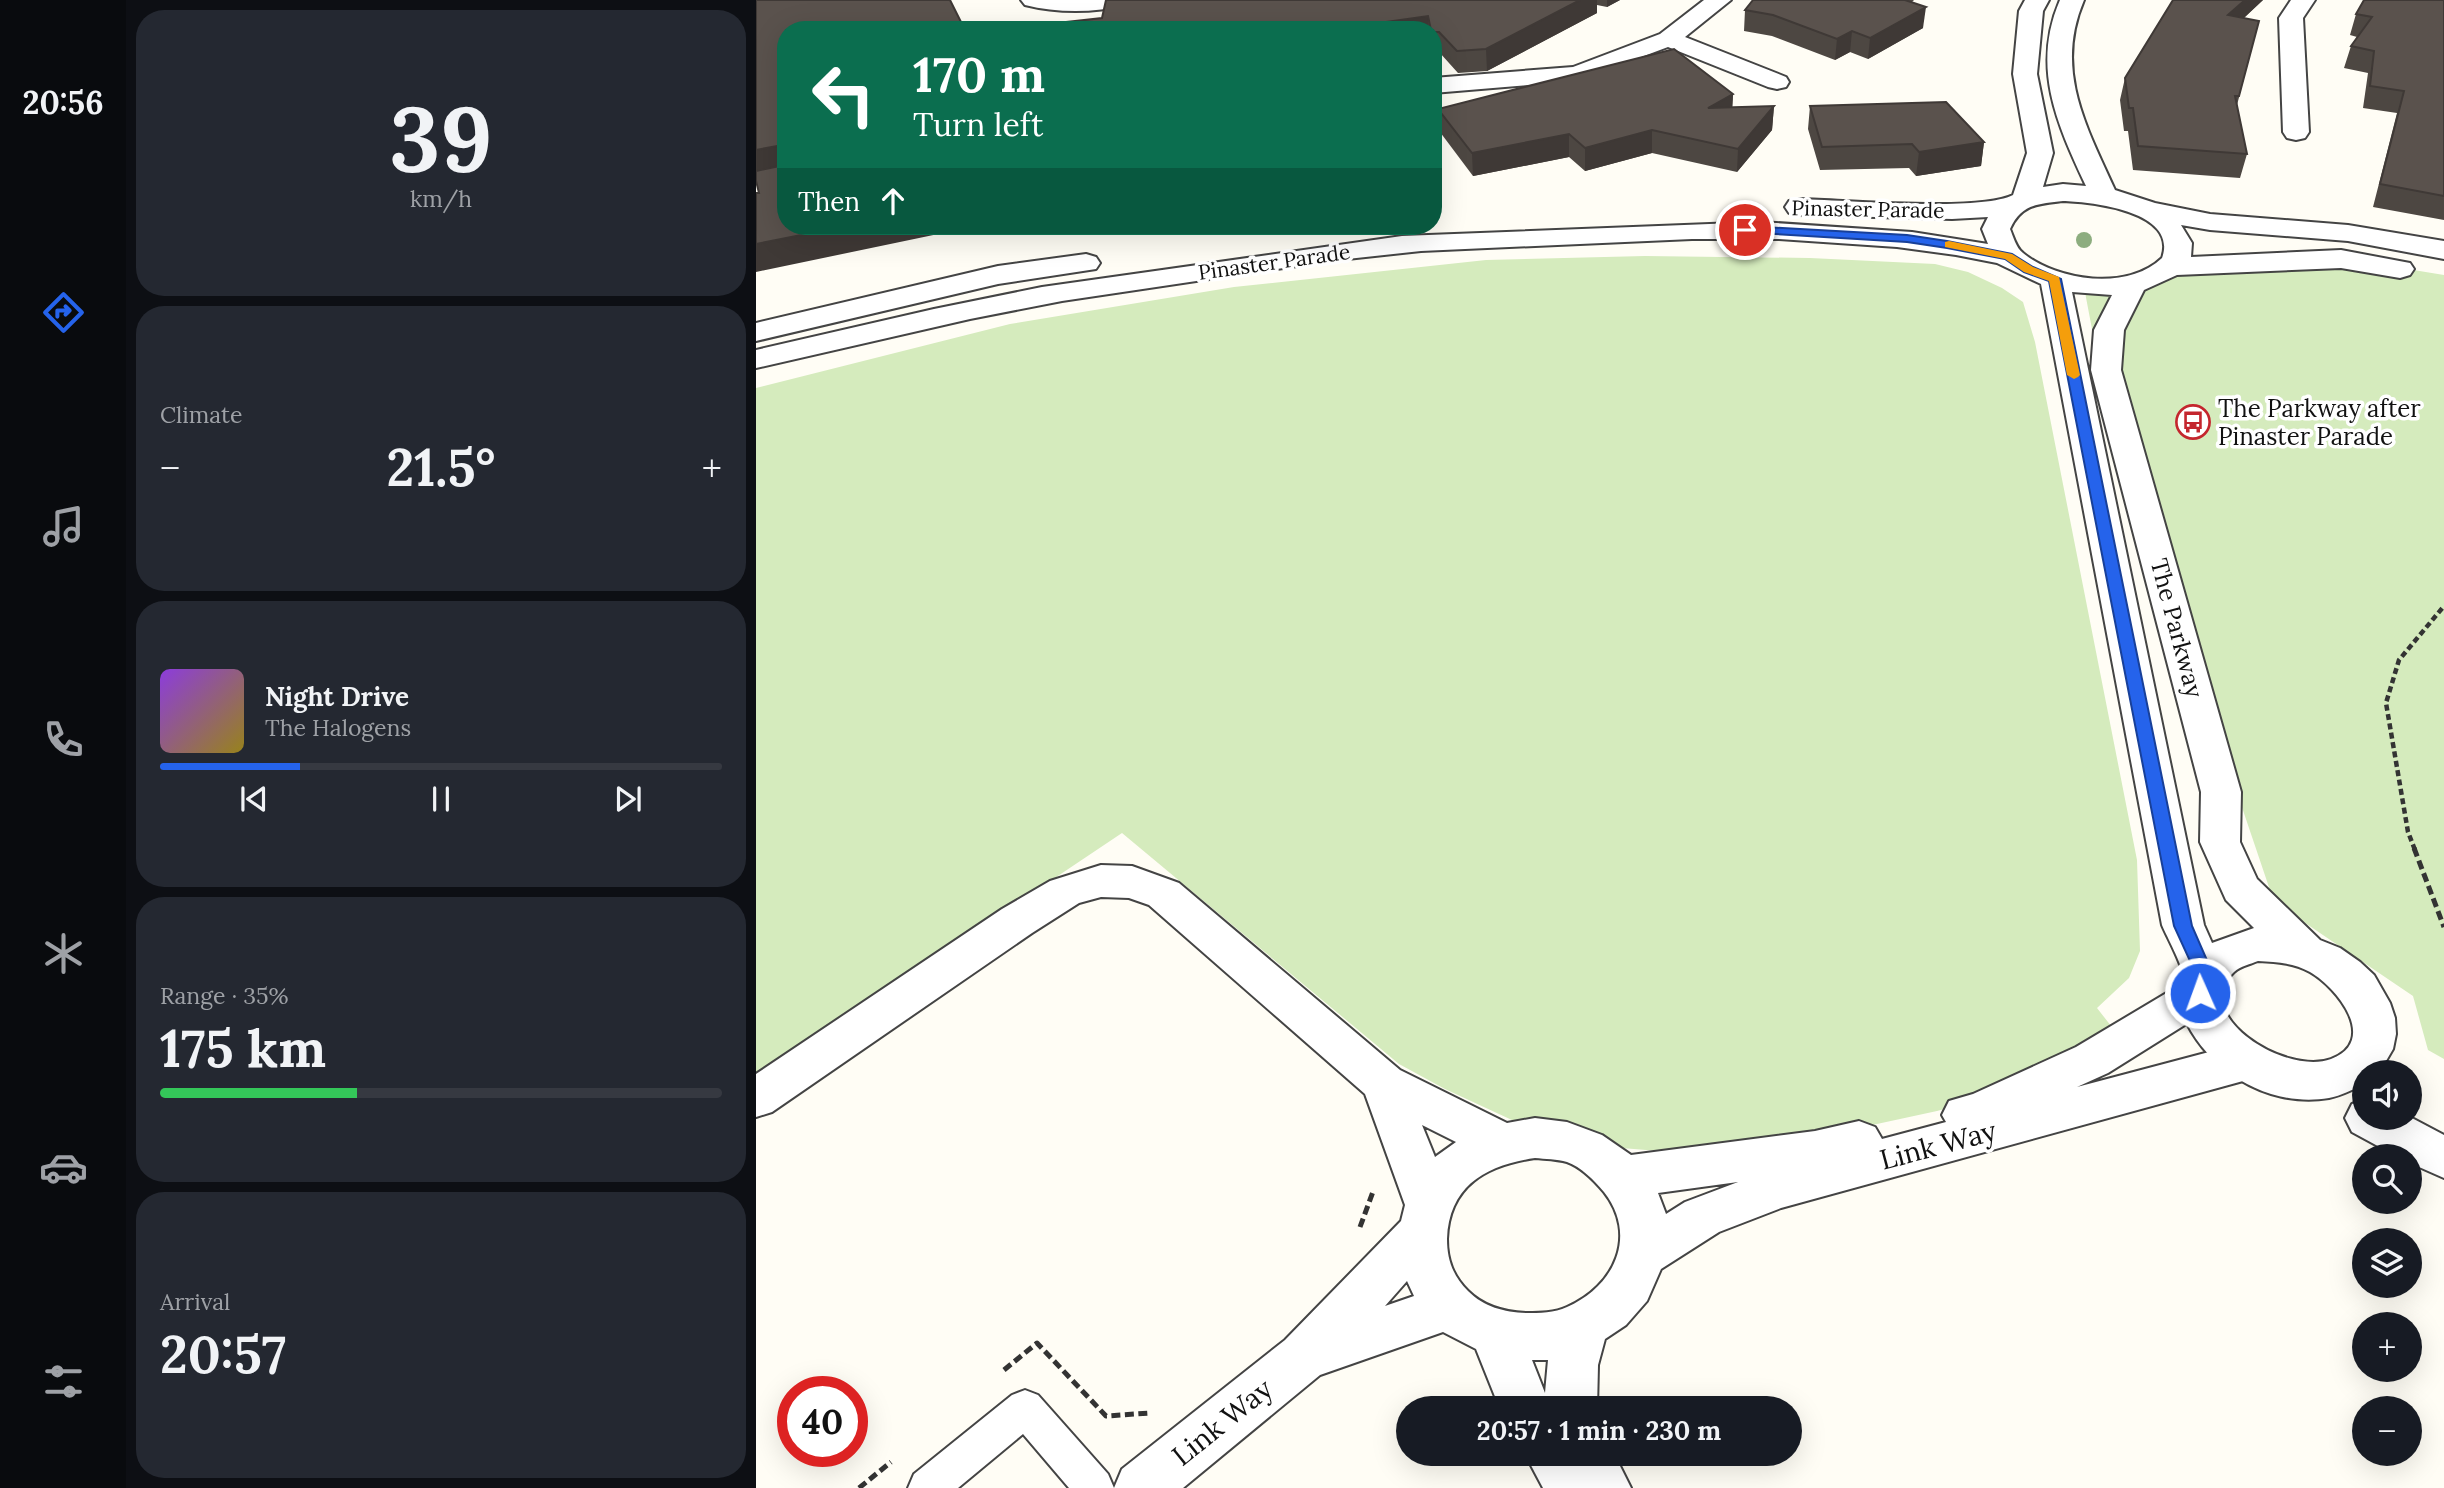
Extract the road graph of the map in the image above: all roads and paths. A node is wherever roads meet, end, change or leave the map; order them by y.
1 (1033, 0) edge
2 (1118, 0) edge
3 (1719, 0) edge
4 (2038, 0) edge
5 (2072, 0) edge
6 (2304, 0) edge
7 (1668, 38) junction
8 (1777, 82) dead end
9 (1442, 86) edge
10 (2296, 132) dead end
11 (2102, 195) junction
12 (2017, 202) junction
13 (2148, 210) junction
14 (1442, 218) edge
15 (1287, 235) edge
16 (2444, 250) edge
17 (2008, 256) junction
18 (2170, 267) junction
19 (2444, 275) edge
20 (2055, 279) junction
21 (2133, 283) junction
22 (756, 332) edge
23 (756, 359) edge
24 (2444, 606) edge
25 (2444, 926) edge
26 (2304, 950) junction
27 (2202, 984) junction
28 (2373, 1060) edge
29 (2244, 1062) junction
30 (2352, 1070) edge
31 (2296, 1081) junction
32 (1384, 1083) junction
33 (756, 1098) edge
34 (2352, 1110) edge
35 (2422, 1124) edge
36 (2391, 1130) edge
37 (1502, 1143) junction
38 (2444, 1149) edge
39 (2444, 1158) edge
40 (1623, 1177) junction
41 (1425, 1218) junction
42 (1644, 1254) junction
43 (1450, 1307) junction
44 (1583, 1327) junction
45 (1495, 1333) junction
46 (1303, 1357) junction
47 (995, 1377) dead end
48 (1521, 1396) edge
49 (1571, 1396) edge
50 (1159, 1406) dead end
51 (901, 1454) dead end
52 (1559, 1466) edge
53 (1592, 1466) edge
54 (859, 1488) edge
55 (928, 1488) edge
56 (1094, 1488) edge
57 (1141, 1488) edge
58 (1575, 1488) edge
59 (1604, 1488) edge

1 - 2 street
3 - 7 street
4 - 12 street
5 - 11 street
6 - 10 street
7 - 8 street
7 - 9 street
11 - 12 street, Pinaster Parade
11 - 13 street, Pinaster Parade
12 - 14 street, Pinaster Parade
12 - 17 street
13 - 16 street
13 - 18 street
15 - 22 street, Pinaster Parade
17 - 20 street, Pinaster Parade
17 - 23 street, Pinaster Parade
18 - 19 street
18 - 21 street, Pinaster Parade
20 - 21 street, Pinaster Parade
20 - 27 street, The Parkway
21 - 26 street, The Parkway
24 - 25 path
26 - 27 street
26 - 28 street
27 - 29 street
27 - 40 street, Link Way
29 - 31 street
29 - 42 street, Link Way
30 - 31 street
31 - 34 street
32 - 33 street
32 - 37 street
32 - 41 street
35 - 38 street
36 - 39 street
37 - 40 street, Link Way
37 - 41 street, Link Way
40 - 42 street, Link Way
41 - 43 street, Link Way
41 - 46 street, Link Way
42 - 44 street, Link Way
43 - 45 street, Link Way
43 - 46 street, Link Way
44 - 45 street, Link Way
44 - 49 street
45 - 48 street
46 - 57 street, Link Way
47 - 50 path
51 - 54 path
52 - 58 street
53 - 59 street
55 - 56 lane

